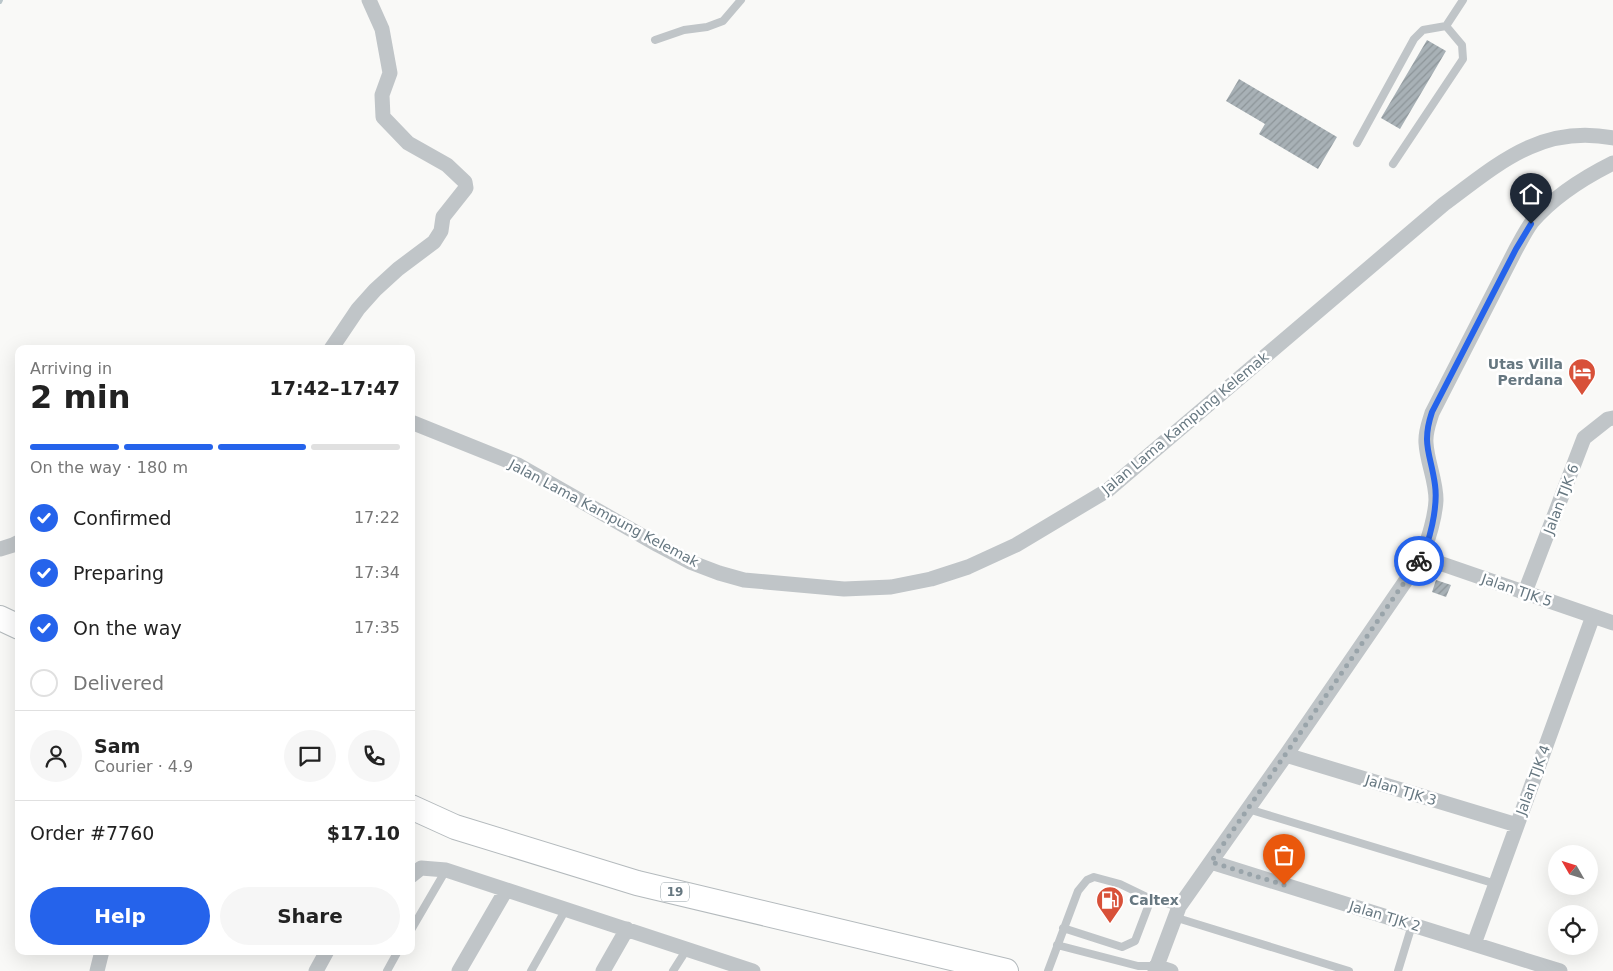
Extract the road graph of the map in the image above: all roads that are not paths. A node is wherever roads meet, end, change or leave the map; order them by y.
1 (369, 0) edge
2 (741, 0) edge
3 (1463, 0) edge
4 (1446, 26) junction
5 (655, 40) dead end
6 (1613, 138) edge
7 (1357, 143) dead end
8 (1613, 163) edge
9 (1392, 164) dead end
10 (334, 345) edge
11 (1613, 418) edge
12 (415, 424) edge
13 (15, 544) edge
14 (0, 548) edge
15 (1422, 557) junction
16 (1525, 592) junction
17 (1593, 616) junction
18 (0, 618) edge
19 (1613, 623) edge
20 (15, 625) edge
21 (1286, 755) junction
22 (415, 809) edge
23 (1248, 810) junction
24 (1517, 825) junction
25 (1211, 862) junction
26 (446, 870) junction
27 (415, 873) edge
28 (1496, 884) junction
29 (506, 890) junction
30 (1151, 899) junction
31 (566, 909) junction
32 (1176, 912) junction
33 (415, 923) edge
34 (1412, 925) junction
35 (1063, 928) junction
36 (627, 929) junction
37 (1474, 944) junction
38 (1057, 945) junction
39 (686, 949) junction
40 (101, 955) edge
41 (325, 955) edge
42 (396, 955) edge
43 (945, 956) junction
44 (1156, 969) edge
45 (748, 970) edge
46 (97, 971) edge
47 (316, 971) edge
48 (387, 971) edge
49 (459, 971) edge
50 (531, 971) edge
51 (603, 971) edge
52 (673, 971) edge
53 (967, 971) edge
54 (1006, 971) edge
55 (1048, 971) edge
56 (1171, 971) edge
57 (1349, 971) edge
58 (1398, 971) edge
59 (1560, 971) edge

1 - 10 street
2 - 5 lane
3 - 4 lane
4 - 7 lane
4 - 9 lane
6 - 12 street, Jalan Lama Kampung Kelemak
8 - 15 street
11 - 16 street, Jalan TJK 6
13 - 14 street
15 - 16 street, Jalan TJK 5
15 - 21 street
16 - 17 street, Jalan TJK 5
17 - 19 street, Jalan TJK 5
17 - 24 street, Jalan TJK 4
18 - 20 main road
21 - 23 street
21 - 24 street, Jalan TJK 3
22 - 43 main road, 19
23 - 25 street
23 - 28 lane
24 - 28 street, Jalan TJK 4
25 - 32 street
25 - 34 street, Jalan TJK 2
26 - 27 street
26 - 29 street
26 - 33 lane
28 - 37 street, Jalan TJK 4
29 - 31 street
29 - 49 street
30 - 32 lane
30 - 35 lane
30 - 35 lane
31 - 36 street
31 - 50 lane
32 - 44 street
32 - 57 lane
34 - 37 street, Jalan TJK 2
34 - 58 lane
35 - 38 lane
36 - 39 street
36 - 51 street
37 - 59 street, Jalan TJK 2
38 - 44 lane
38 - 55 lane
39 - 45 street
39 - 52 lane
40 - 46 street
41 - 47 street
42 - 48 lane
43 - 53 main road
43 - 54 main road, 19
44 - 56 street

